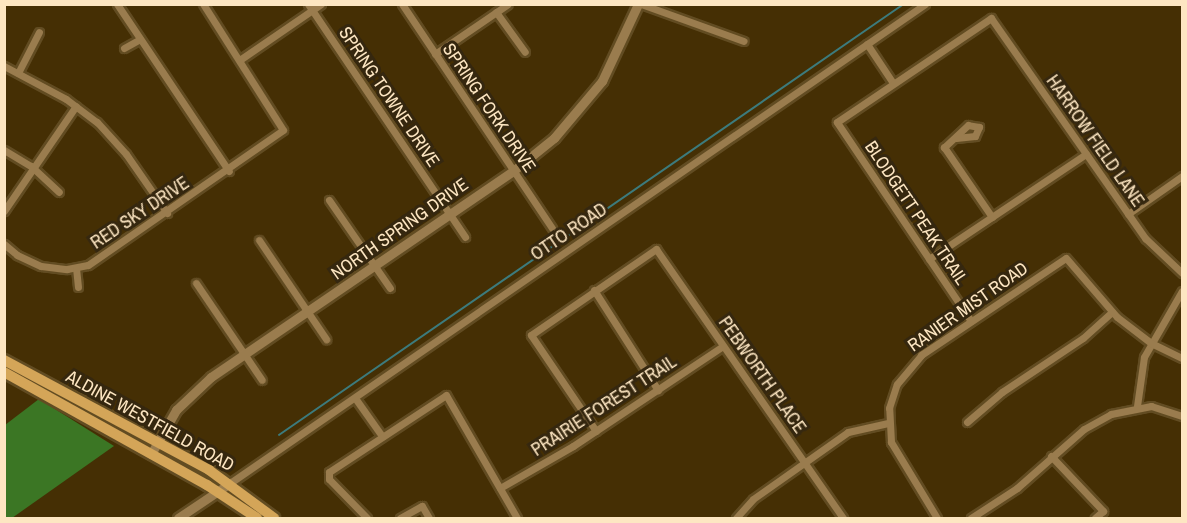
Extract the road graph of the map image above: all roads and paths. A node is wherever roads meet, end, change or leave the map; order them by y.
1 (117, 4) edge
2 (203, 4) edge
3 (321, 4) edge
4 (402, 4) edge
5 (508, 4) edge
6 (640, 4) edge
7 (925, 4) edge
8 (310, 7) edge
9 (496, 12) junction
10 (39, 32) dead end
11 (140, 39) junction
12 (744, 41) dead end
13 (867, 44) junction
14 (124, 48) dead end
15 (525, 52) dead end
16 (435, 54) junction
17 (241, 59) junction
18 (4, 66) edge
19 (18, 73) junction
20 (893, 83) junction
21 (76, 106) junction
22 (956, 138) dead end
23 (4, 150) edge
24 (1086, 154) junction
25 (35, 170) junction
26 (229, 171) junction
27 (513, 171) junction
28 (1182, 176) edge
29 (59, 192) dead end
30 (329, 200) dead end
31 (4, 211) edge
32 (167, 213) junction
33 (450, 214) junction
34 (1128, 214) junction
35 (992, 217) junction
36 (552, 228) dead end
37 (465, 237) dead end
38 (259, 240) dead end
39 (4, 244) edge
40 (929, 259) junction
41 (375, 266) junction
42 (76, 268) junction
43 (1182, 273) edge
44 (196, 283) dead end
45 (78, 287) dead end
46 (390, 288) dead end
47 (594, 290) junction
48 (1182, 291) edge
49 (309, 312) junction
50 (1112, 312) junction
51 (971, 321) junction
52 (326, 339) dead end
53 (1151, 343) junction
54 (723, 346) junction
55 (245, 355) junction
56 (1182, 358) edge
57 (4, 360) edge
58 (4, 372) edge
59 (262, 380) dead end
60 (658, 390) junction
61 (61, 396) junction
62 (355, 398) junction
63 (1137, 406) junction
64 (1182, 416) edge
65 (967, 422) dead end
66 (888, 423) junction
67 (596, 431) junction
68 (382, 436) junction
69 (158, 442) junction
70 (151, 454) junction
71 (1051, 456) junction
72 (806, 463) junction
73 (230, 483) junction
74 (500, 488) junction
75 (217, 492) junction
76 (178, 519) edge
77 (256, 519) edge
78 (274, 519) edge
79 (367, 519) edge
80 (400, 519) edge
81 (429, 519) edge
82 (517, 519) edge
83 (736, 519) edge
84 (843, 519) edge
85 (938, 519) edge
86 (971, 519) edge
87 (1095, 519) edge

1 - 11 street
2 - 17 street
3 - 8 street
4 - 16 street, SPRING FORK DRIVE
5 - 9 street
6 - 12 street
6 - 27 street, NORTH SPRING DRIVE
7 - 13 street, OTTO ROAD
8 - 17 street
8 - 33 street, SPRING TOWNE DRIVE
9 - 15 street
9 - 16 street
10 - 19 street
11 - 14 street
11 - 26 street
13 - 20 street
13 - 62 street, OTTO ROAD
16 - 27 street, SPRING FORK DRIVE
17 - 26 street, RED SKY DRIVE
18 - 19 street
19 - 21 street
20 - 24 street, HARROW FIELD LANE
20 - 40 street, BLODGETT PEAK TRAIL
21 - 25 street
21 - 32 street
22 - 35 street
23 - 25 street
24 - 34 street, HARROW FIELD LANE
24 - 35 street
25 - 29 street
25 - 31 street
26 - 32 street, RED SKY DRIVE
27 - 33 street, NORTH SPRING DRIVE
27 - 36 street, SPRING FORK DRIVE
28 - 34 street
30 - 41 street
32 - 42 street, RED SKY DRIVE
33 - 37 street, SPRING TOWNE DRIVE
33 - 41 street, NORTH SPRING DRIVE
34 - 43 street, HARROW FIELD LANE
35 - 40 street
38 - 49 street
39 - 42 street, RED SKY DRIVE
40 - 51 street, BLODGETT PEAK TRAIL
41 - 46 street
41 - 49 street, NORTH SPRING DRIVE
42 - 45 street
44 - 55 street
47 - 54 street, PEBWORTH PLACE
47 - 60 street
47 - 67 street
48 - 53 street
49 - 52 street
49 - 55 street, NORTH SPRING DRIVE
50 - 51 street, RANIER MIST ROAD
50 - 53 street
50 - 65 street
51 - 66 street, RANIER MIST ROAD
53 - 56 street
53 - 63 street
54 - 60 street, PRAIRIE FOREST TRAIL
54 - 72 street, PEBWORTH PLACE
55 - 59 street
55 - 69 street, NORTH SPRING DRIVE
57 - 61 main road, ALDINE WESTFIELD ROAD
58 - 61 main road, ALDINE WESTFIELD ROAD
60 - 67 street, PRAIRIE FOREST TRAIL
61 - 69 main road, ALDINE WESTFIELD ROAD
61 - 70 main road, ALDINE WESTFIELD ROAD
62 - 68 street
62 - 73 street, OTTO ROAD
63 - 64 street
63 - 71 street
66 - 72 street
66 - 85 street
67 - 74 street, PRAIRIE FOREST TRAIL
68 - 74 street
68 - 79 street
69 - 70 street, NORTH SPRING DRIVE
69 - 73 main road, ALDINE WESTFIELD ROAD
70 - 75 main road, ALDINE WESTFIELD ROAD
71 - 86 street
71 - 87 street
72 - 83 street
72 - 84 street, PEBWORTH PLACE
73 - 75 street
73 - 78 main road, ALDINE WESTFIELD ROAD
74 - 82 street
75 - 76 street
75 - 77 main road, ALDINE WESTFIELD ROAD
80 - 81 street

